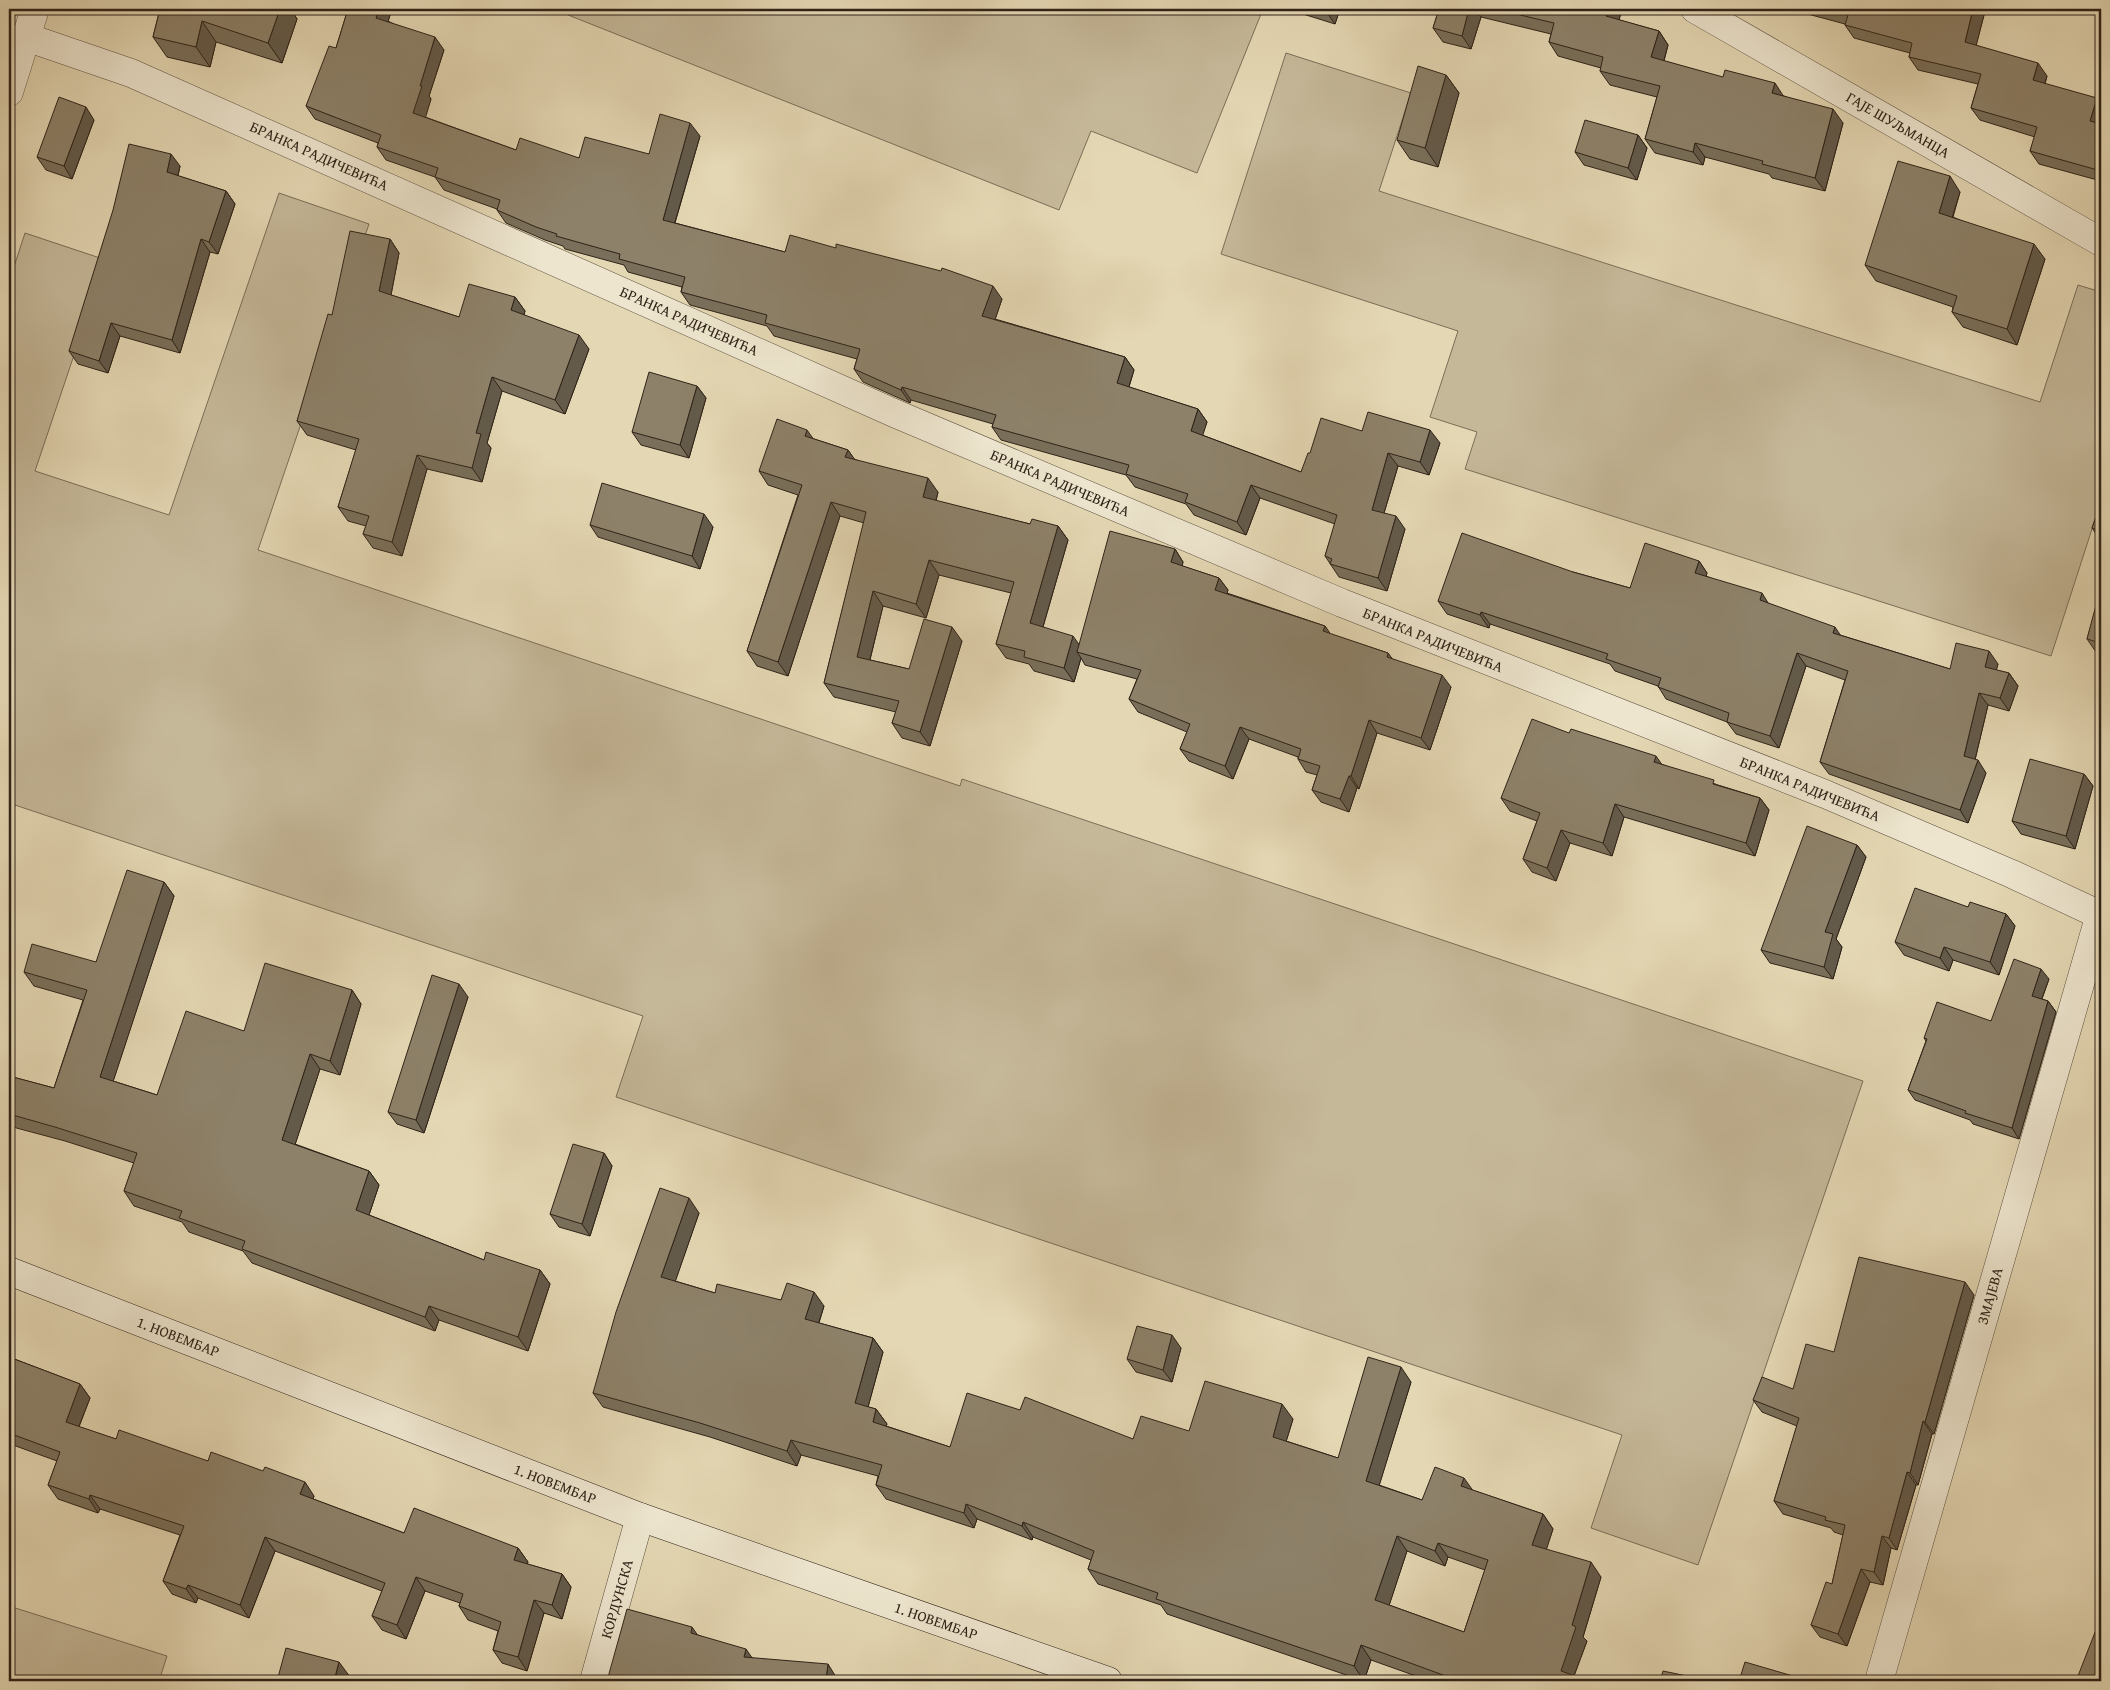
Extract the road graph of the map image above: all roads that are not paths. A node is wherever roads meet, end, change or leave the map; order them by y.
1 (35, 9) edge
2 (1695, 9) edge
3 (26, 38) junction
4 (9, 92) edge
5 (2101, 242) edge
6 (2101, 913) edge
7 (9, 1271) edge
8 (640, 1517) junction
9 (594, 1681) edge
10 (1108, 1681) edge
11 (1879, 1681) edge

1 - 3 street
2 - 5 street, ГАЈЕ ШУЉМАНЦА
3 - 4 street
3 - 6 street, БРАНКА РАДИЧЕВИЋА
6 - 11 street, ЗМАЈЕВА
7 - 8 street, 1. НОВЕМБАР
8 - 9 street, КОРДУНСКА
8 - 10 street, 1. НОВЕМБАР

